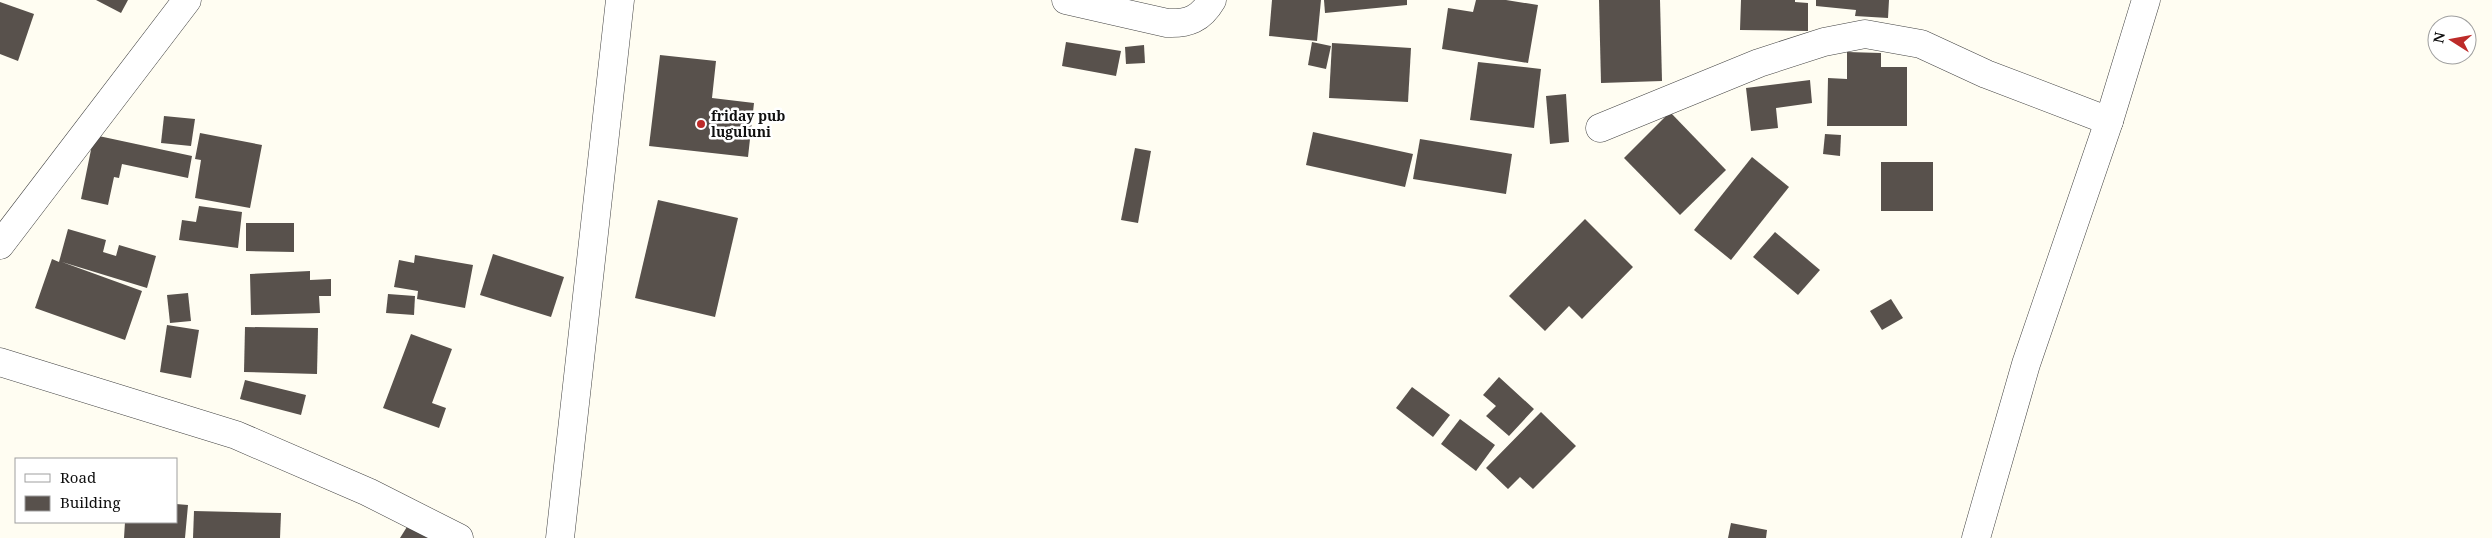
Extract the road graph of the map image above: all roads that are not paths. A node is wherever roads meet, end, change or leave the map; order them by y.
1 (187, 0) edge
2 (620, 0) edge
3 (1066, 0) edge
4 (1212, 0) edge
5 (2146, 0) edge
6 (2109, 121) junction
7 (1600, 128) dead end
8 (0, 245) edge
9 (0, 362) edge
10 (459, 538) edge
11 (560, 538) edge
12 (1976, 538) edge

1 - 8 street
2 - 11 street
3 - 4 street
5 - 6 street
6 - 7 street
6 - 12 street
9 - 10 street

